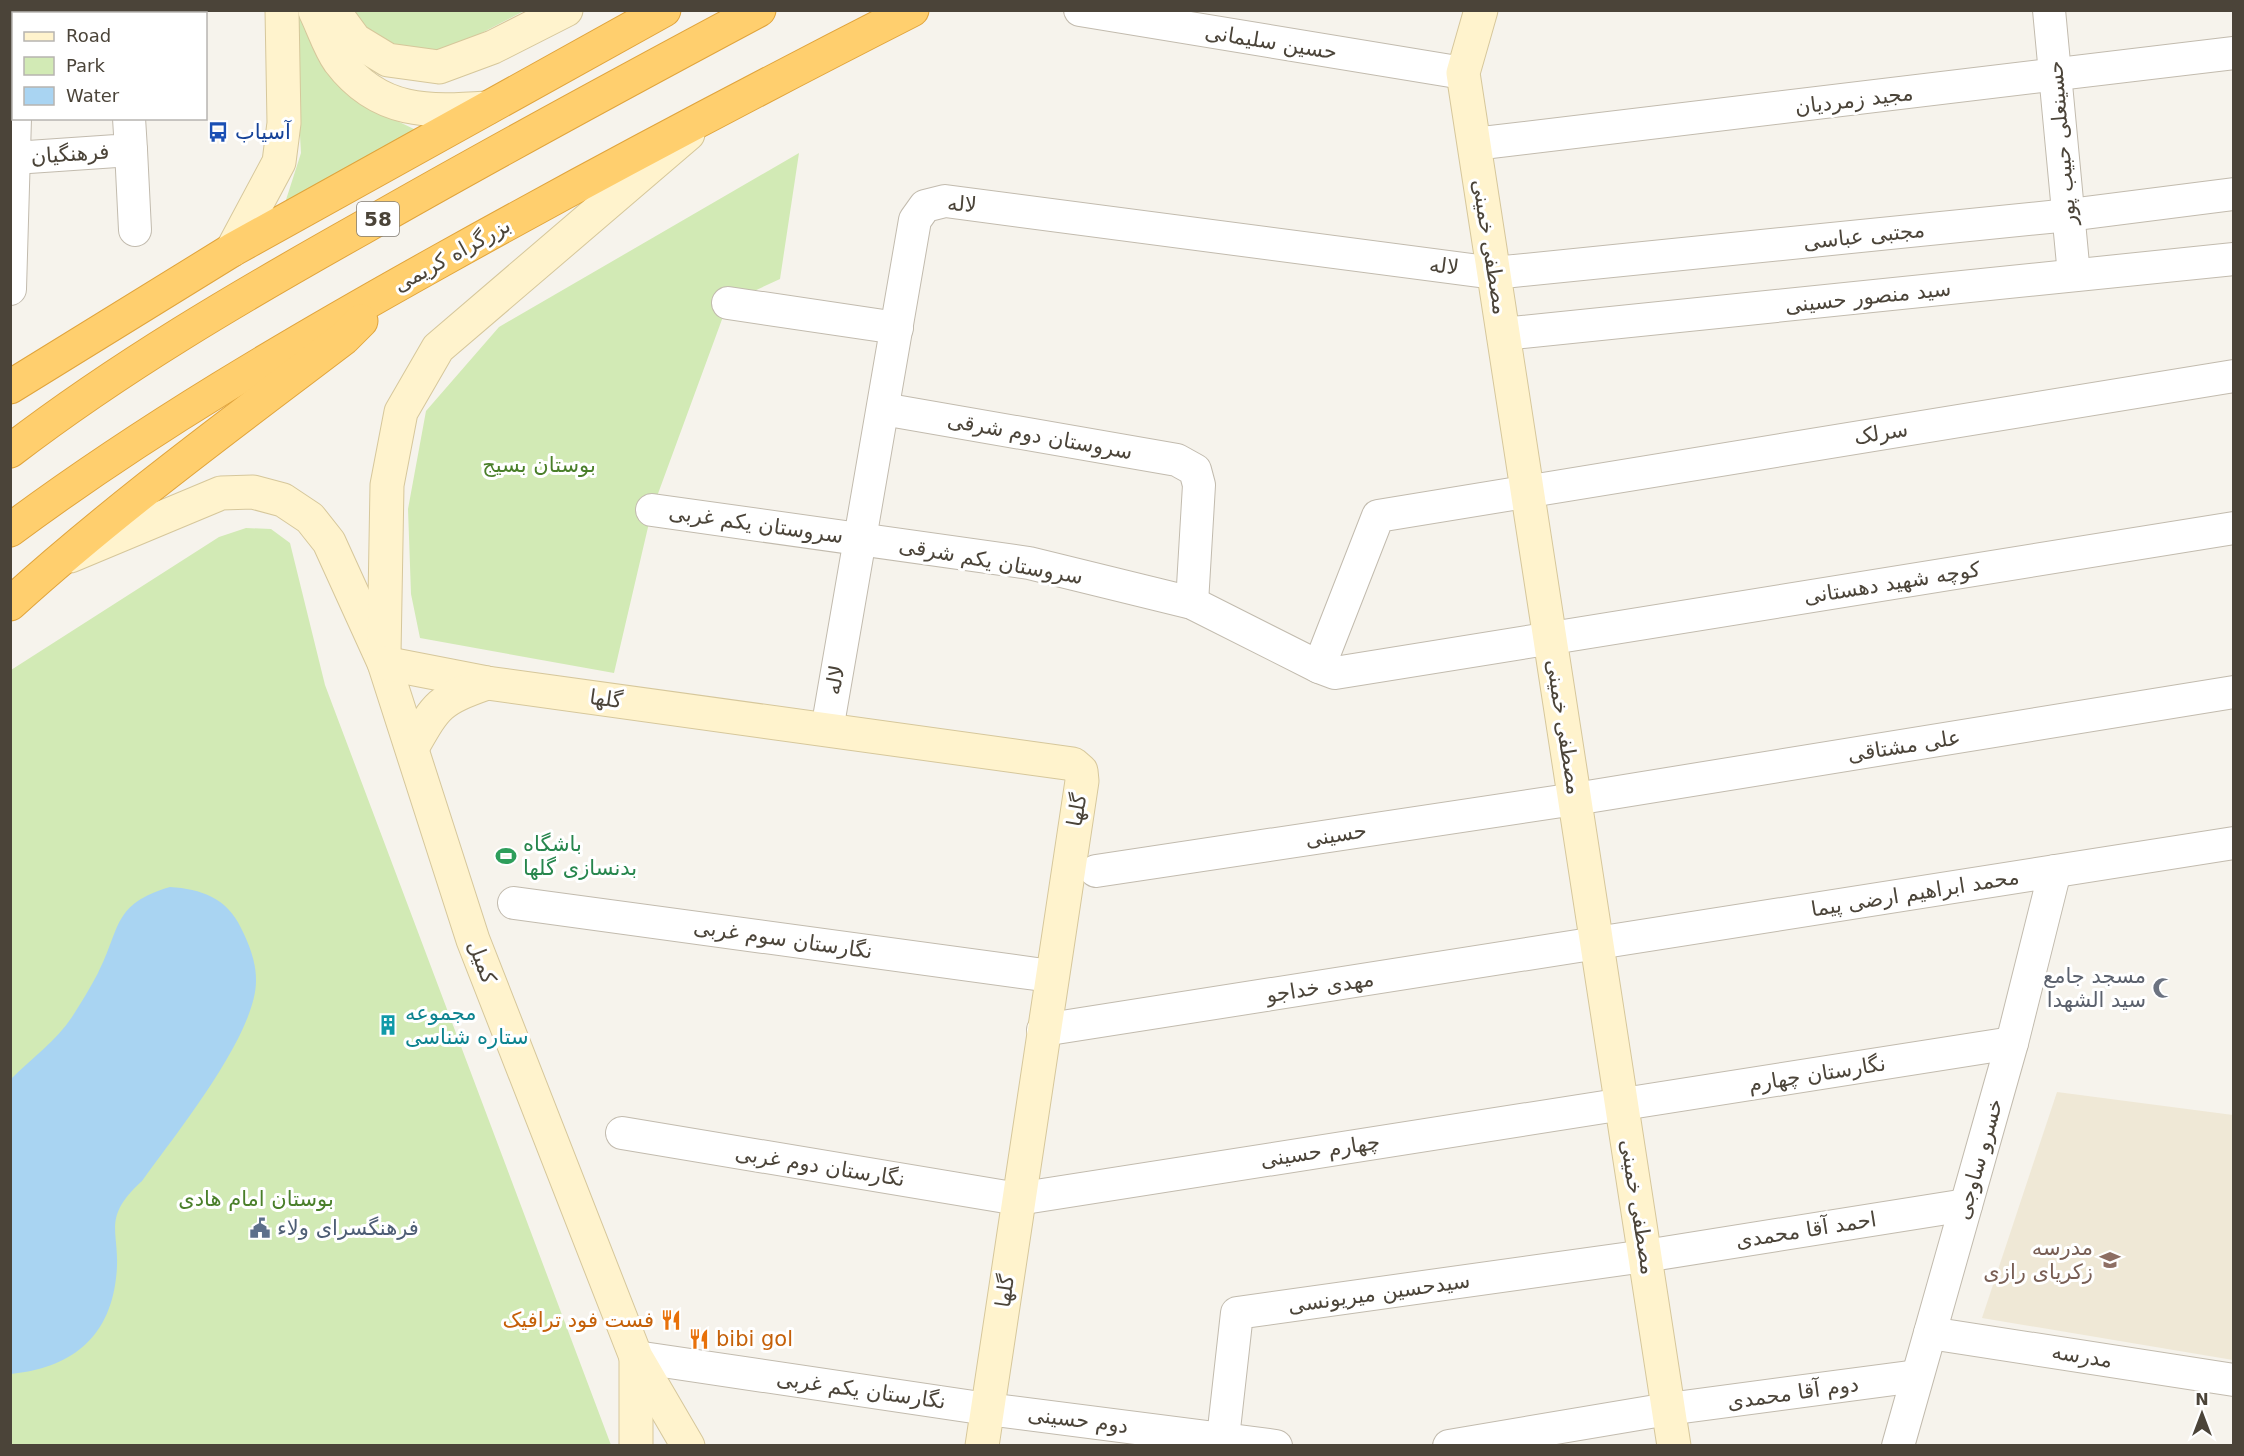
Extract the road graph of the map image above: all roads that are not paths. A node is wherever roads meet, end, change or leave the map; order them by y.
1 (282, 10) edge
2 (315, 10) edge
3 (333, 10) edge
4 (566, 10) edge
5 (664, 10) edge
6 (759, 10) edge
7 (912, 10) edge
8 (1080, 10) edge
9 (1481, 10) edge
10 (2049, 10) edge
11 (2234, 53) edge
12 (1463, 73) junction
13 (2055, 76) junction
14 (487, 108) junction
15 (719, 108) junction
16 (15, 120) edge
17 (129, 120) edge
18 (1474, 144) junction
19 (131, 150) junction
20 (14, 158) junction
21 (2234, 194) edge
22 (2068, 215) junction
23 (135, 230) dead end
24 (232, 250) junction
25 (2234, 259) edge
26 (1494, 273) junction
27 (2074, 275) junction
28 (394, 286) junction
29 (10, 288) edge
30 (728, 303) dead end
31 (897, 328) junction
32 (1503, 334) junction
33 (2234, 376) edge
34 (10, 387) edge
35 (882, 409) junction
36 (10, 450) edge
37 (1528, 491) junction
38 (652, 510) dead end
39 (2234, 528) edge
40 (10, 530) edge
41 (859, 538) junction
42 (57, 561) junction
43 (1192, 603) junction
44 (10, 604) edge
45 (1550, 639) junction
46 (384, 663) junction
47 (1319, 667) junction
48 (487, 683) junction
49 (2234, 692) edge
50 (827, 730) junction
51 (412, 748) junction
52 (1575, 800) junction
53 (2234, 843) edge
54 (2055, 871) junction
55 (1096, 872) dead end
56 (514, 903) dead end
57 (1597, 943) junction
58 (1051, 976) junction
59 (1043, 1030) junction
60 (2012, 1043) junction
61 (1622, 1104) junction
62 (622, 1133) dead end
63 (1018, 1198) junction
64 (1966, 1205) junction
65 (1645, 1256) junction
66 (1930, 1333) junction
67 (636, 1357) junction
68 (1917, 1376) junction
69 (2234, 1380) edge
70 (987, 1409) junction
71 (1668, 1409) junction
72 (1223, 1438) junction
73 (636, 1446) edge
74 (688, 1446) edge
75 (982, 1446) edge
76 (1276, 1446) edge
77 (1449, 1446) edge
78 (1674, 1446) edge
79 (1898, 1446) edge

1 - 24 street
2 - 14 street
3 - 4 street
5 - 14 highway
6 - 36 highway, 58
7 - 15 highway, بزرگراه کریمی
8 - 12 street, حسین سلیمانی
9 - 12 street, مصطفی خمینی
10 - 13 street, حسینعلی حبیب پور
11 - 13 street, مجید زمردیان
12 - 18 street, مصطفی خمینی
13 - 18 street, مجید زمردیان
13 - 22 street, حسینعلی حبیب پور
14 - 24 highway
15 - 28 highway, بزرگراه کریمی
15 - 46 street
16 - 20 street
17 - 19 street, فرهنگیان
18 - 26 street, مصطفی خمینی
19 - 20 street, فرهنگیان
19 - 23 street
20 - 29 street
21 - 22 street, مجتبی عباسی
22 - 26 street, مجتبی عباسی
22 - 27 street, حسینعلی حبیب پور
24 - 34 highway
25 - 27 street, سید منصور حسینی
26 - 31 street, لاله
26 - 32 street, مصطفی خمینی
27 - 32 street, سید منصور حسینی
28 - 40 highway, بزرگراه کریمی
28 - 42 highway
30 - 31 street
31 - 35 street, لاله
32 - 37 street, مصطفی خمینی
33 - 37 street, سرلک
35 - 41 street, لاله
35 - 43 street, سروستان دوم شرقی
37 - 45 street, مصطفی خمینی
37 - 47 street, سرلک
38 - 41 street, سروستان یکم غربی
39 - 45 street, کوچه شهید دهستانی
41 - 43 street, سروستان یکم شرقی
41 - 50 street, لاله
42 - 44 highway
42 - 46 street
43 - 47 street, سروستان یکم شرقی
45 - 47 street, کوچه شهید دهستانی
45 - 52 street, مصطفی خمینی
46 - 48 street, گلها
46 - 51 street, کمیل
48 - 50 street, گلها
48 - 51 street, گلها
49 - 52 street, علی مشتاقی
50 - 58 street, گلها
51 - 67 street, کمیل
52 - 55 street, حسینی
52 - 57 street, مصطفی خمینی
53 - 54 street, محمد ابراهیم ارضی پیما
54 - 57 street, محمد ابراهیم ارضی پیما
54 - 60 street, خسرو ساوجی
56 - 58 street, نگارستان سوم غربی
57 - 59 street, مهدی خداجو
57 - 61 street, مصطفی خمینی
58 - 59 street, گلها
59 - 63 street, گلها
60 - 61 street, نگارستان چهارم
60 - 64 street, خسرو ساوجی
61 - 63 street, چهارم حسینی
61 - 65 street, مصطفی خمینی
62 - 63 street, نگارستان دوم غربی
63 - 70 street, گلها
64 - 65 street, احمد آقا محمدی
64 - 66 street, خسرو ساوجی
65 - 71 street, مصطفی خمینی
65 - 72 street, سیدحسین میریونسی
66 - 68 street, خسرو ساوجی
66 - 69 street, مدرسه
67 - 70 street, نگارستان یکم غربی
67 - 73 street, کمیل
67 - 74 street, کمیل
68 - 71 street, دوم آقا محمدی
68 - 79 street, خسرو ساوجی
70 - 72 street, دوم حسینی
70 - 75 street, گلها
71 - 77 street
71 - 78 street, مصطفی خمینی
72 - 76 street, دوم حسینی

